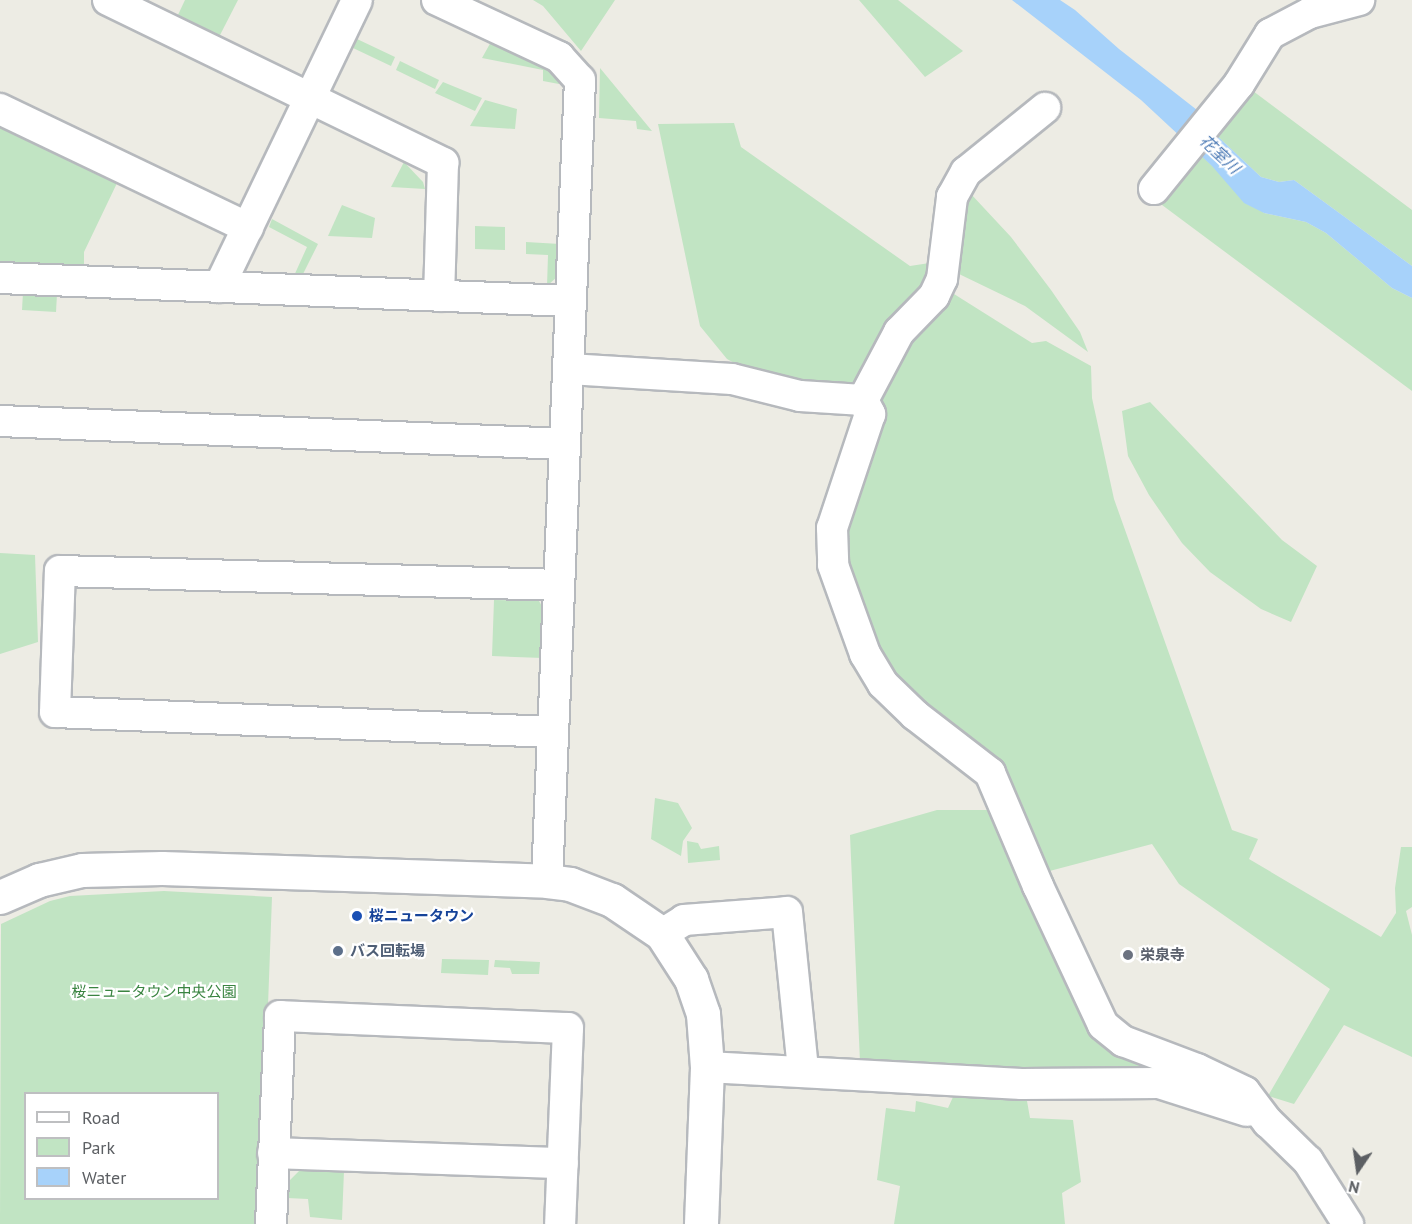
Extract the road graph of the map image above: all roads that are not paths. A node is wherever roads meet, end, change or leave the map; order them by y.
1 (108, 0) edge
2 (357, 0) edge
3 (437, 0) edge
4 (1359, 0) edge
5 (310, 97) junction
6 (1045, 108) dead end
7 (0, 109) edge
8 (1154, 189) dead end
9 (248, 228) junction
10 (0, 278) edge
11 (219, 287) junction
12 (439, 296) junction
13 (570, 301) junction
14 (569, 369) junction
15 (863, 400) junction
16 (0, 422) edge
17 (565, 444) junction
18 (559, 585) junction
19 (553, 732) junction
20 (546, 881) junction
21 (0, 897) edge
22 (662, 934) junction
23 (707, 1067) junction
24 (803, 1071) junction
25 (1268, 1122) junction
26 (273, 1153) junction
27 (563, 1163) junction
28 (271, 1224) edge
29 (560, 1224) edge
30 (701, 1224) edge
31 (1348, 1224) edge

1 - 5 street
2 - 5 street
3 - 13 street
4 - 8 street
5 - 9 street
5 - 12 street
6 - 15 street
7 - 9 street
9 - 11 street
10 - 11 street
11 - 12 street
12 - 13 street
13 - 14 street
14 - 15 street
14 - 17 street
15 - 25 street
16 - 17 street
17 - 18 street
18 - 19 street
18 - 19 street
19 - 20 street
20 - 21 street
20 - 22 street
22 - 23 street
22 - 24 street
23 - 24 street
23 - 30 street
24 - 25 street
25 - 31 street
26 - 27 street
26 - 27 street
26 - 28 street
27 - 29 street

